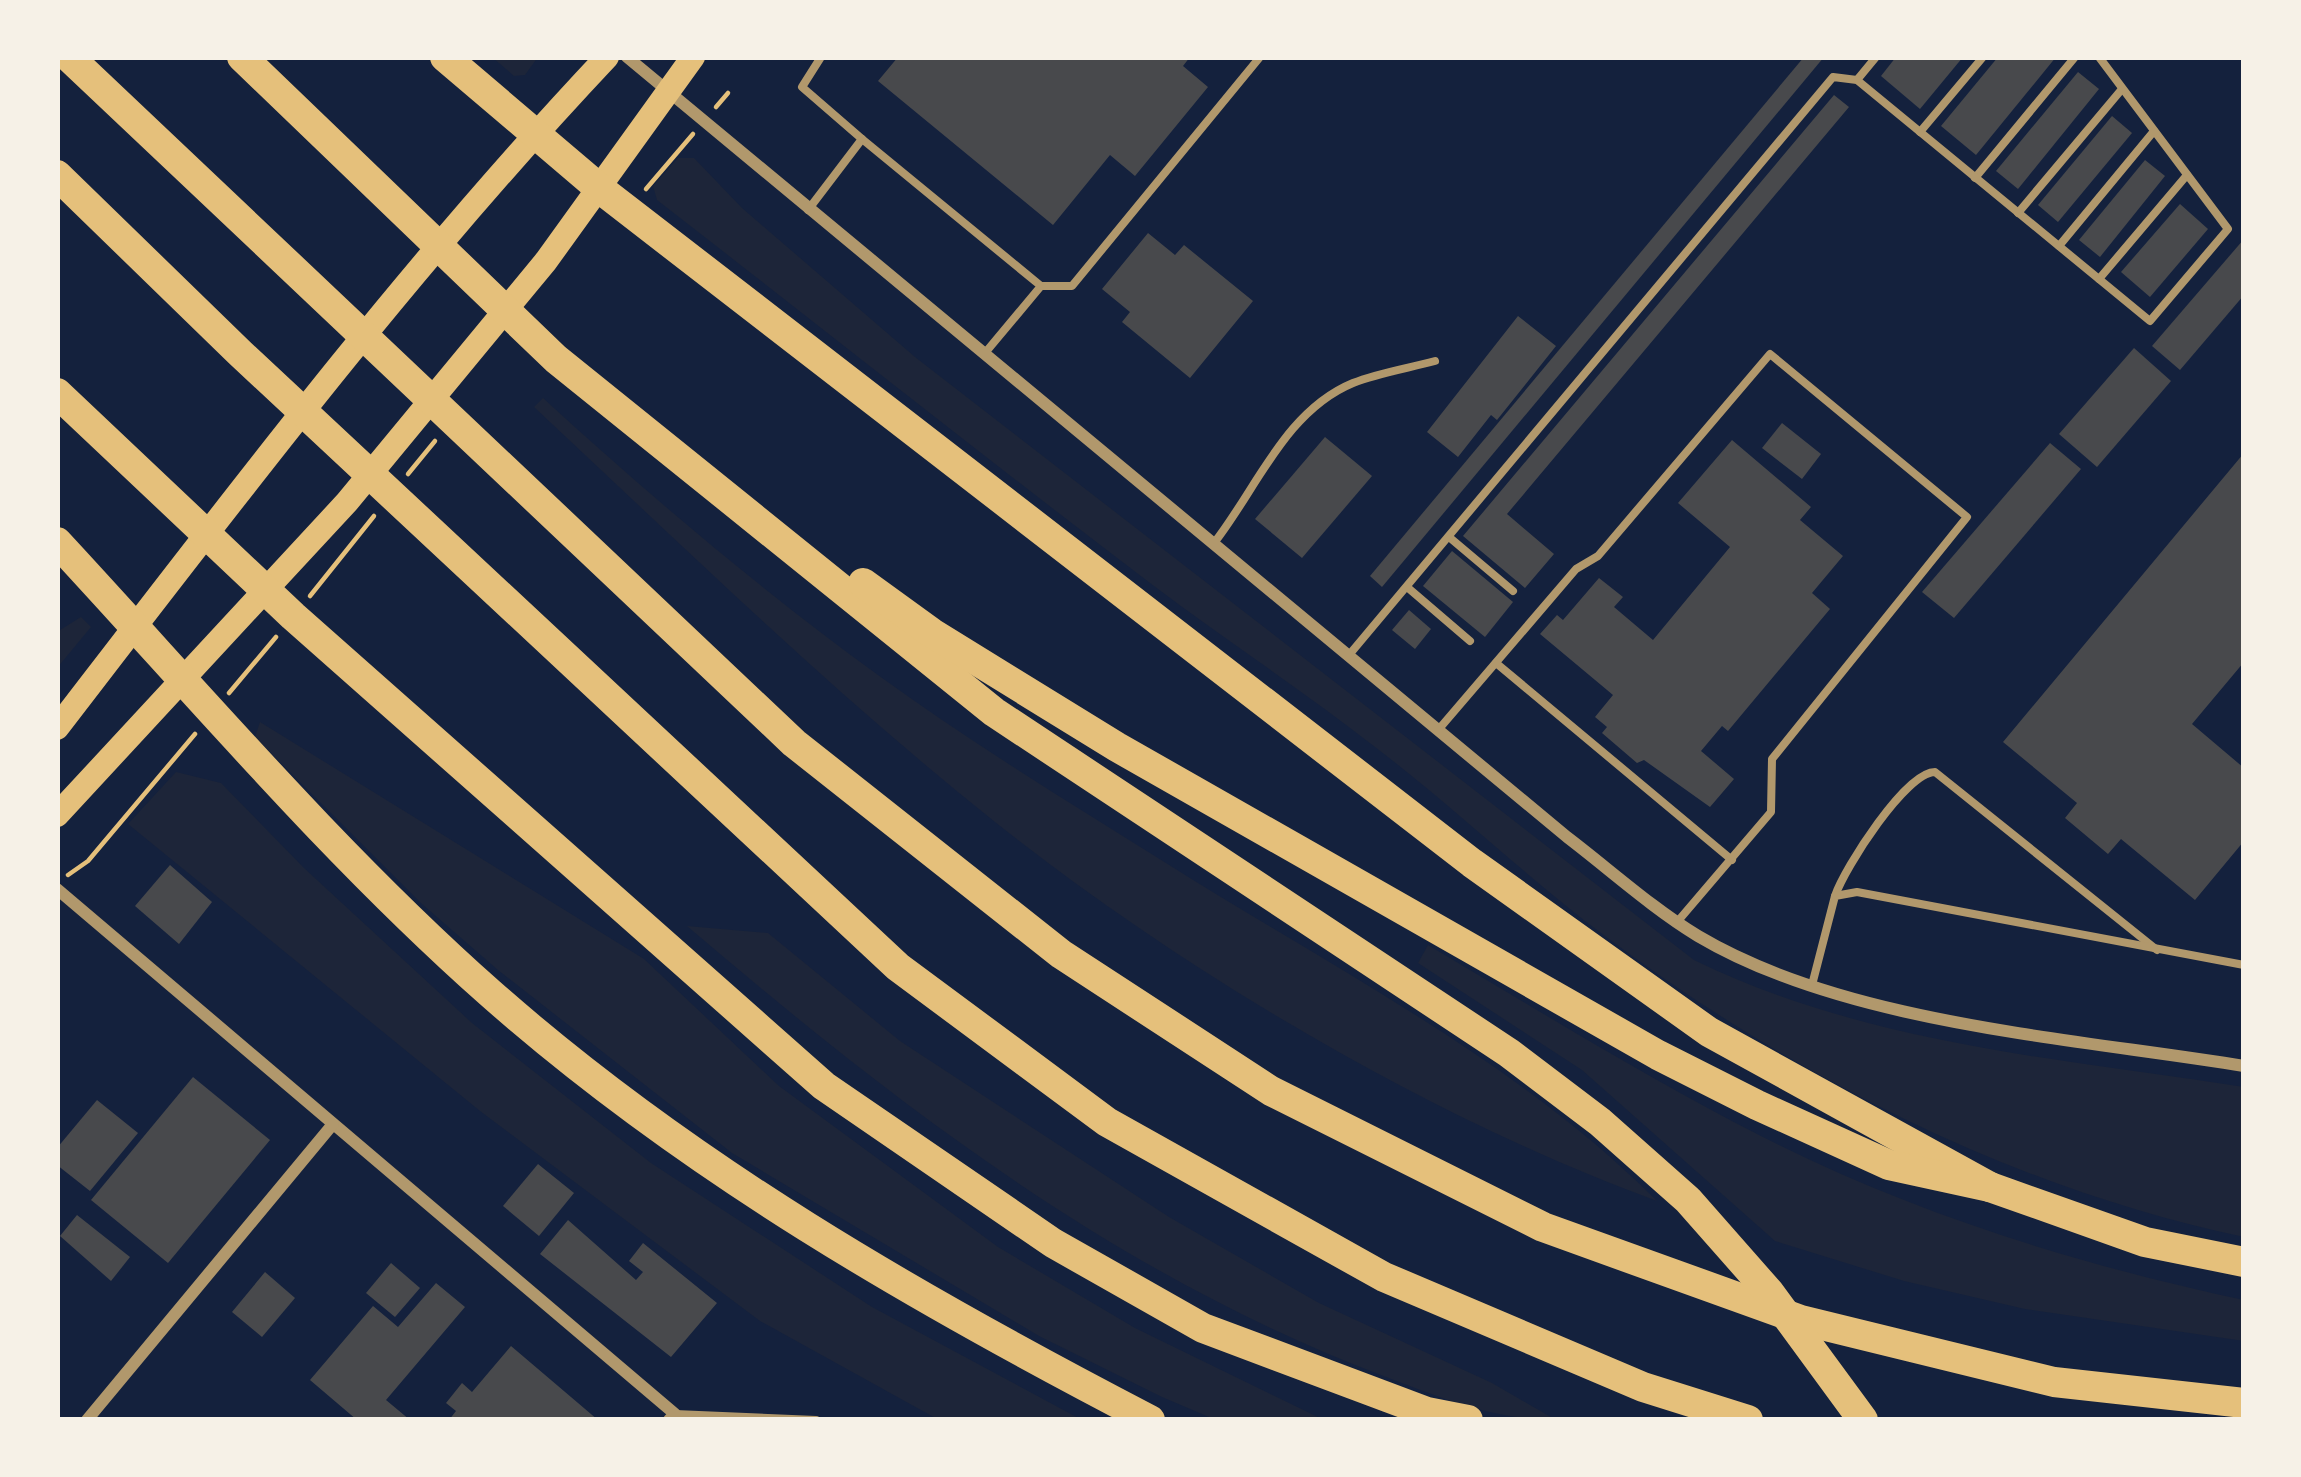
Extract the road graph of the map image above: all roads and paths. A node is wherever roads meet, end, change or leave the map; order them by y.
1 (69, 57) edge
2 (242, 57) edge
3 (445, 57) edge
4 (607, 57) edge
5 (627, 57) edge
6 (693, 57) edge
7 (820, 57) edge
8 (1260, 57) edge
9 (1876, 57) edge
10 (1983, 57) edge
11 (2075, 57) edge
12 (2099, 57) edge
13 (1857, 80) junction
14 (2122, 89) junction
15 (669, 91) junction
16 (2154, 131) junction
17 (1920, 132) junction
18 (536, 134) junction
19 (862, 139) junction
20 (680, 150) dead end
21 (57, 175) edge
22 (2187, 175) junction
23 (1975, 178) junction
24 (648, 186) dead end
25 (599, 188) junction
26 (808, 210) junction
27 (2018, 213) junction
28 (2059, 246) junction
29 (2099, 279) junction
30 (1041, 286) junction
31 (984, 355) junction
32 (1435, 361) dead end
33 (57, 393) edge
34 (744, 513) junction
35 (206, 532) junction
36 (1449, 537) junction
37 (57, 542) edge
38 (1214, 544) junction
39 (263, 587) junction
40 (1407, 587) junction
41 (1514, 592) dead end
42 (1470, 641) dead end
43 (269, 645) dead end
44 (1348, 656) junction
45 (1496, 663) junction
46 (226, 697) dead end
47 (57, 728) edge
48 (1438, 730) junction
49 (197, 731) dead end
50 (57, 815) edge
51 (1732, 860) junction
52 (80, 861) dead end
53 (57, 889) edge
54 (1835, 896) junction
55 (1678, 921) junction
56 (2158, 951) junction
57 (2244, 965) edge
58 (1812, 986) junction
59 (2244, 1066) edge
60 (333, 1124) junction
61 (1990, 1187) junction
62 (2244, 1262) edge
63 (2244, 1403) edge
64 (672, 1417) edge
65 (87, 1420) edge
66 (816, 1420) edge
67 (1150, 1420) edge
68 (1468, 1420) edge
69 (1748, 1420) edge
70 (1863, 1420) edge

1 - 63 highway
2 - 34 highway
3 - 18 highway
4 - 18 main road
5 - 15 street
6 - 15 main road
7 - 19 lane
8 - 30 lane
9 - 13 lane
10 - 17 lane
11 - 23 lane
12 - 14 lane
13 - 17 lane
13 - 36 lane
14 - 16 lane
14 - 27 lane
15 - 25 main road
15 - 26 street
16 - 22 lane
16 - 28 lane
17 - 23 lane
18 - 25 highway
18 - 35 main road
19 - 26 lane
19 - 30 lane
20 - 24 path
21 - 69 highway
22 - 29 lane
22 - 29 lane
23 - 27 lane
25 - 39 main road
25 - 61 highway
26 - 31 street
27 - 28 lane
28 - 29 lane
30 - 31 lane
31 - 38 street
32 - 38 lane
33 - 35 highway
34 - 61 highway
34 - 70 highway
35 - 39 highway
35 - 47 main road
36 - 40 lane
36 - 41 lane
37 - 67 highway
38 - 44 street
39 - 50 main road
39 - 68 highway
40 - 42 lane
40 - 44 lane
43 - 46 path
44 - 48 street
45 - 48 lane
45 - 51 lane
45 - 51 lane
48 - 55 street
49 - 52 path
51 - 55 lane
53 - 60 street
54 - 56 lane
54 - 56 lane
54 - 58 lane
55 - 58 street
56 - 57 lane
58 - 59 street
60 - 64 street
60 - 65 street
61 - 62 highway
64 - 66 lane

